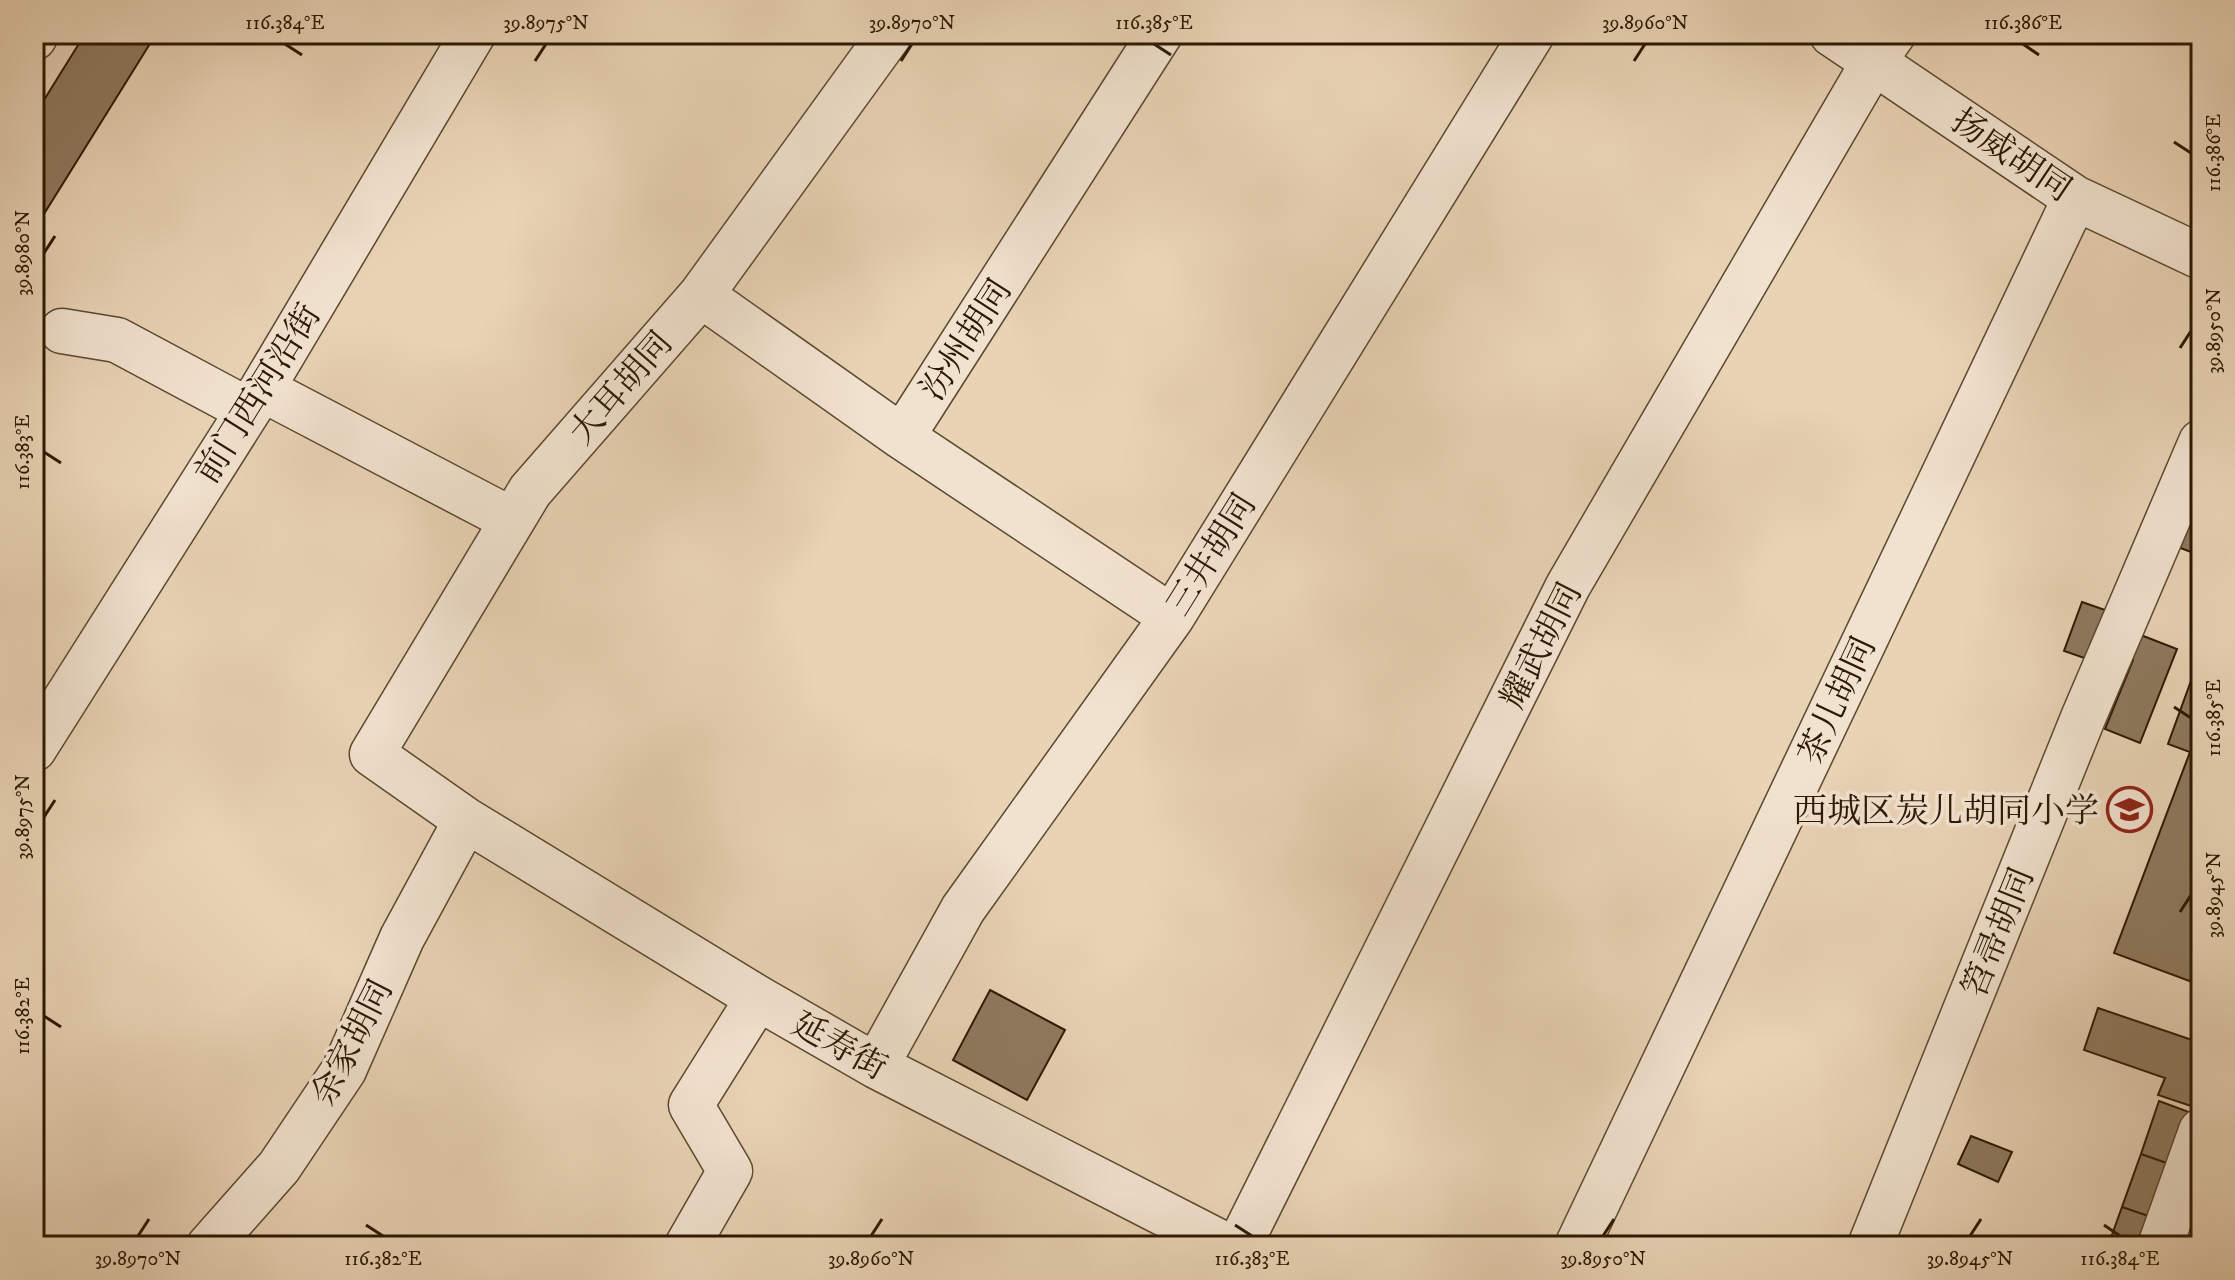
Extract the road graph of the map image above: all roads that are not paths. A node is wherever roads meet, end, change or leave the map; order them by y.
1 (473, 34) edge
2 (890, 34) edge
3 (1160, 34) edge
4 (1532, 34) edge
5 (1832, 34) edge
6 (1883, 48) edge
7 (2075, 198) junction
8 (2201, 257) edge
9 (701, 295) junction
10 (62, 331) dead end
11 (255, 399) junction
12 (902, 437) junction
13 (2201, 442) edge
14 (512, 520) junction
15 (1172, 617) junction
16 (34, 749) edge
17 (372, 754) joint
18 (466, 820) junction
19 (758, 998) junction
20 (876, 1066) junction
21 (2201, 1131) edge
22 (209, 1246) edge
23 (687, 1246) edge
24 (1227, 1246) edge
25 (1239, 1246) edge
26 (1577, 1246) edge
27 (1870, 1246) edge
28 (2160, 1246) edge

1 - 11 lane, 前门西河沿街
2 - 9 lane, 大耳胡同
3 - 12 lane, 汾州胡同
4 - 15 lane, 三井胡同
5 - 6 lane, 扬威胡同
6 - 7 lane, 扬威胡同
6 - 25 lane, 耀武胡同
7 - 8 lane, 扬威胡同
7 - 26 lane, 茶儿胡同
9 - 12 lane, 汾州胡同
9 - 14 lane, 大耳胡同
10 - 11 lane
11 - 14 lane
11 - 16 lane, 前门西河沿街
12 - 15 lane
13 - 27 lane, 笤帚胡同
14 - 17 lane, 大耳胡同
15 - 20 lane, 三井胡同
17 - 18 lane, 延寿街
18 - 19 lane, 延寿街
18 - 22 lane, 余家胡同
19 - 20 lane, 延寿街
19 - 23 lane
20 - 24 lane, 延寿街
21 - 28 lane

